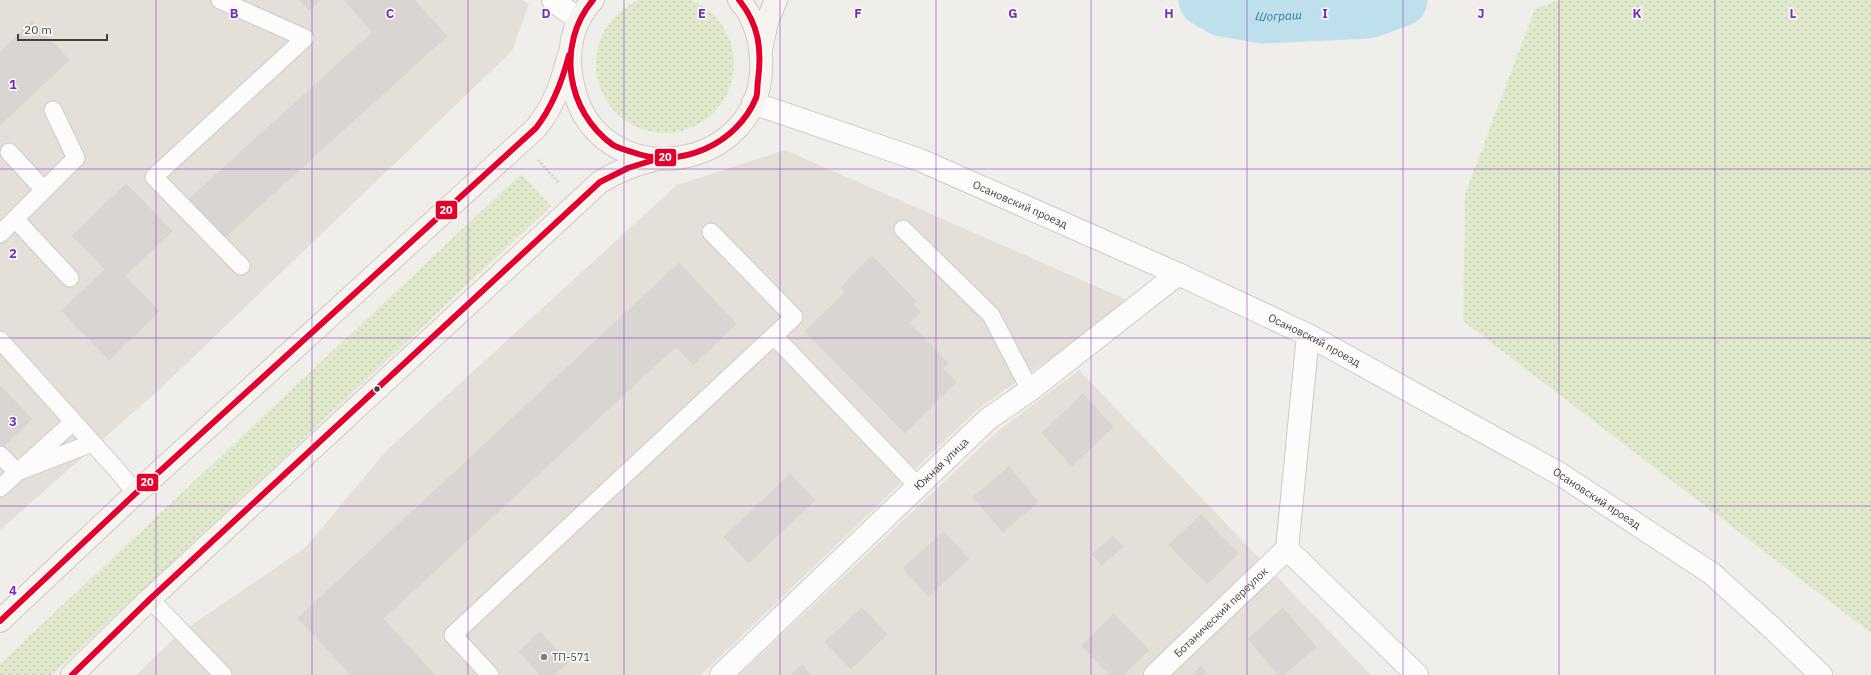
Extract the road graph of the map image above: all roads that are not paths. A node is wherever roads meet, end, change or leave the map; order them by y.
1 (220, 0) edge
2 (553, 0) edge
3 (593, 0) edge
4 (739, 0) edge
5 (776, 0) edge
6 (580, 18) junction
7 (761, 50) junction
8 (569, 55) junction
9 (753, 103) junction
10 (53, 110) dead end
11 (9, 152) dead end
12 (657, 159) junction
13 (44, 190) junction
14 (15, 219) junction
15 (903, 228) dead end
16 (711, 232) dead end
17 (0, 234) edge
18 (241, 266) dead end
19 (1178, 274) junction
20 (70, 278) dead end
21 (1308, 335) junction
22 (774, 336) junction
23 (0, 340) edge
24 (1030, 390) junction
25 (73, 422) junction
26 (92, 443) junction
27 (0, 455) edge
28 (17, 472) junction
29 (918, 486) junction
30 (0, 488) edge
31 (136, 493) junction
32 (1287, 549) junction
33 (150, 599) junction
34 (0, 621) edge
35 (72, 675) edge
36 (223, 675) edge
37 (490, 675) edge
38 (721, 675) edge
39 (1155, 675) edge
40 (1416, 675) edge
41 (1821, 675) edge

1 - 18 lane
2 - 6 street
3 - 6 main road
4 - 7 main road
5 - 7 main road
6 - 8 main road
7 - 9 main road
8 - 12 main road
8 - 31 main road
9 - 12 main road
9 - 19 street, Осановский проезд
10 - 13 lane
11 - 13 lane
12 - 33 main road
13 - 14 lane
14 - 17 lane
14 - 20 lane
15 - 24 lane
16 - 22 lane
19 - 21 street, Осановский проезд
19 - 24 street, Южная улица
21 - 32 street
21 - 41 street, Осановский проезд
22 - 29 lane
22 - 37 lane
23 - 25 lane
24 - 29 street, Южная улица
25 - 26 lane
25 - 28 lane
26 - 28 lane
26 - 31 lane
27 - 28 lane
28 - 30 lane
29 - 38 street, Южная улица
31 - 34 main road
32 - 39 street, Ботанический переулок
32 - 40 street
33 - 35 main road
33 - 36 lane

